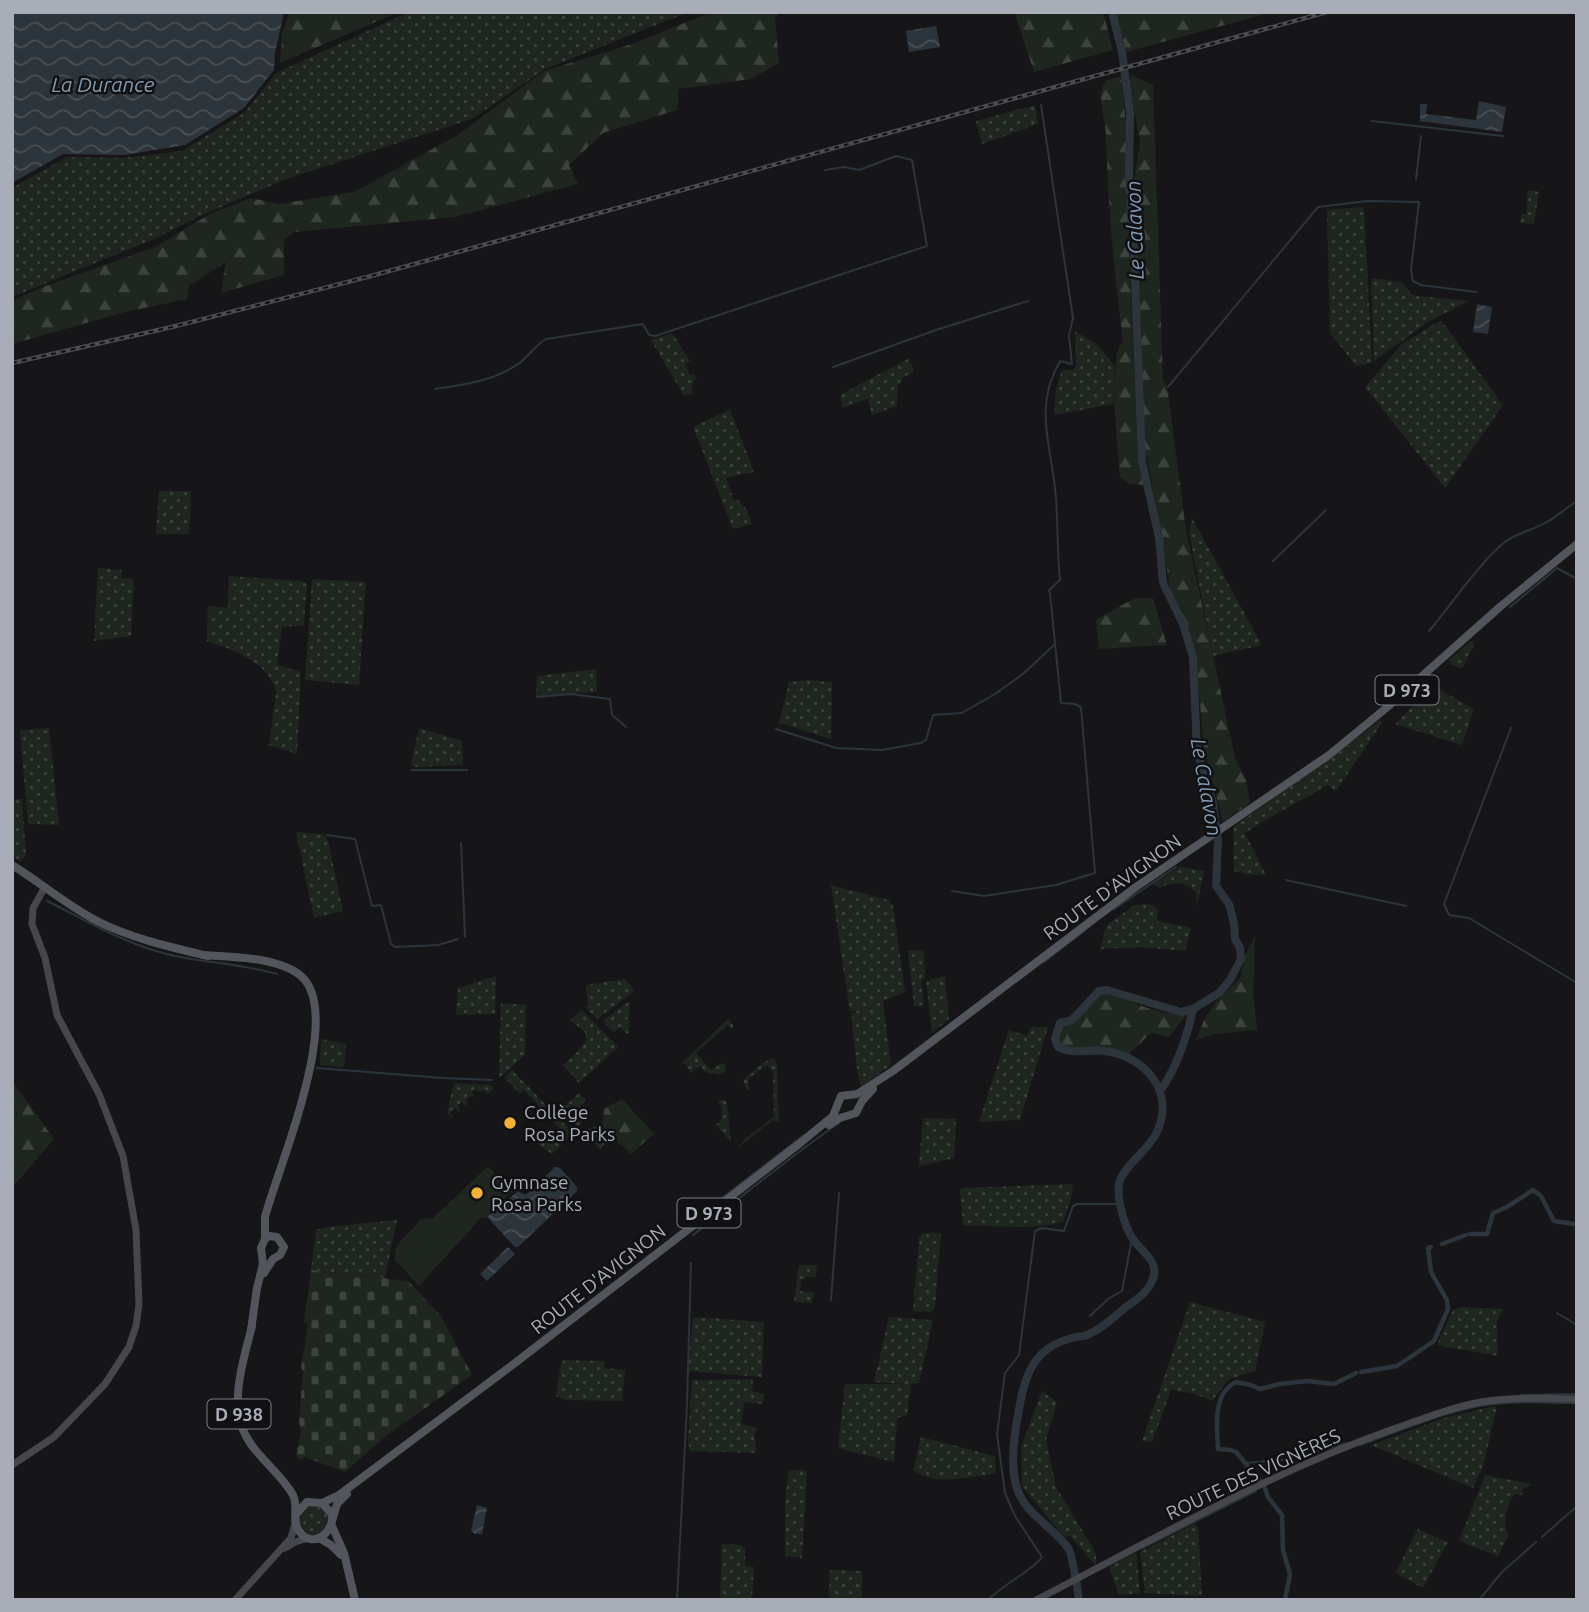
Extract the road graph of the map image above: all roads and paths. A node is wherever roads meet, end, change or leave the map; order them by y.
1 (1577, 544) edge
2 (12, 865) edge
3 (45, 887) junction
4 (203, 955) junction
5 (315, 1045) junction
6 (893, 1071) junction
7 (853, 1096) junction
8 (859, 1104) junction
9 (837, 1107) junction
10 (845, 1116) junction
11 (799, 1144) junction
12 (267, 1208) junction
13 (275, 1236) junction
14 (265, 1239) junction
15 (263, 1255) junction
16 (273, 1259) junction
17 (251, 1330) junction
18 (1577, 1399) edge
19 (12, 1465) edge
20 (373, 1470) junction
21 (284, 1484) junction
22 (311, 1501) junction
23 (322, 1503) junction
24 (297, 1513) junction
25 (332, 1522) junction
26 (295, 1523) junction
27 (309, 1538) junction
28 (319, 1538) junction
29 (274, 1557) junction
30 (348, 1567) junction
31 (235, 1600) edge
32 (355, 1600) edge
33 (1035, 1600) edge

1 - 6 main road, ROUTE D'AVIGNON / D 973
2 - 3 main road, D 938
3 - 4 main road, D 938
3 - 19 street
4 - 5 main road, D 938
4 - 5 main road, D 938
5 - 12 main road, D 938
6 - 7 main road, ROUTE D'AVIGNON
6 - 8 main road, ROUTE D'AVIGNON
7 - 8 main road
7 - 9 main road
8 - 10 main road
9 - 10 main road
9 - 11 main road, ROUTE D'AVIGNON / D 973
10 - 11 main road, ROUTE D'AVIGNON / D 973
11 - 20 main road, ROUTE D'AVIGNON / D 973
12 - 13 main road, D 938
12 - 14 main road, D 938
13 - 14 main road
13 - 16 main road, D 938
14 - 15 main road, D 938
15 - 16 main road
15 - 17 main road, D 938
16 - 17 main road, D 938
17 - 21 main road, D 938
18 - 33 street, ROUTE DES VIGNÈRES
20 - 23 main road, D 973
20 - 25 main road, D 973
21 - 22 main road, D 938
21 - 24 main road, D 938
22 - 23 main road, D 938
22 - 24 main road
23 - 25 main road
24 - 26 main road
25 - 28 main road
25 - 30 main road
26 - 27 main road
26 - 29 street
27 - 28 main road
27 - 29 street
28 - 30 main road
29 - 31 street
30 - 32 main road

